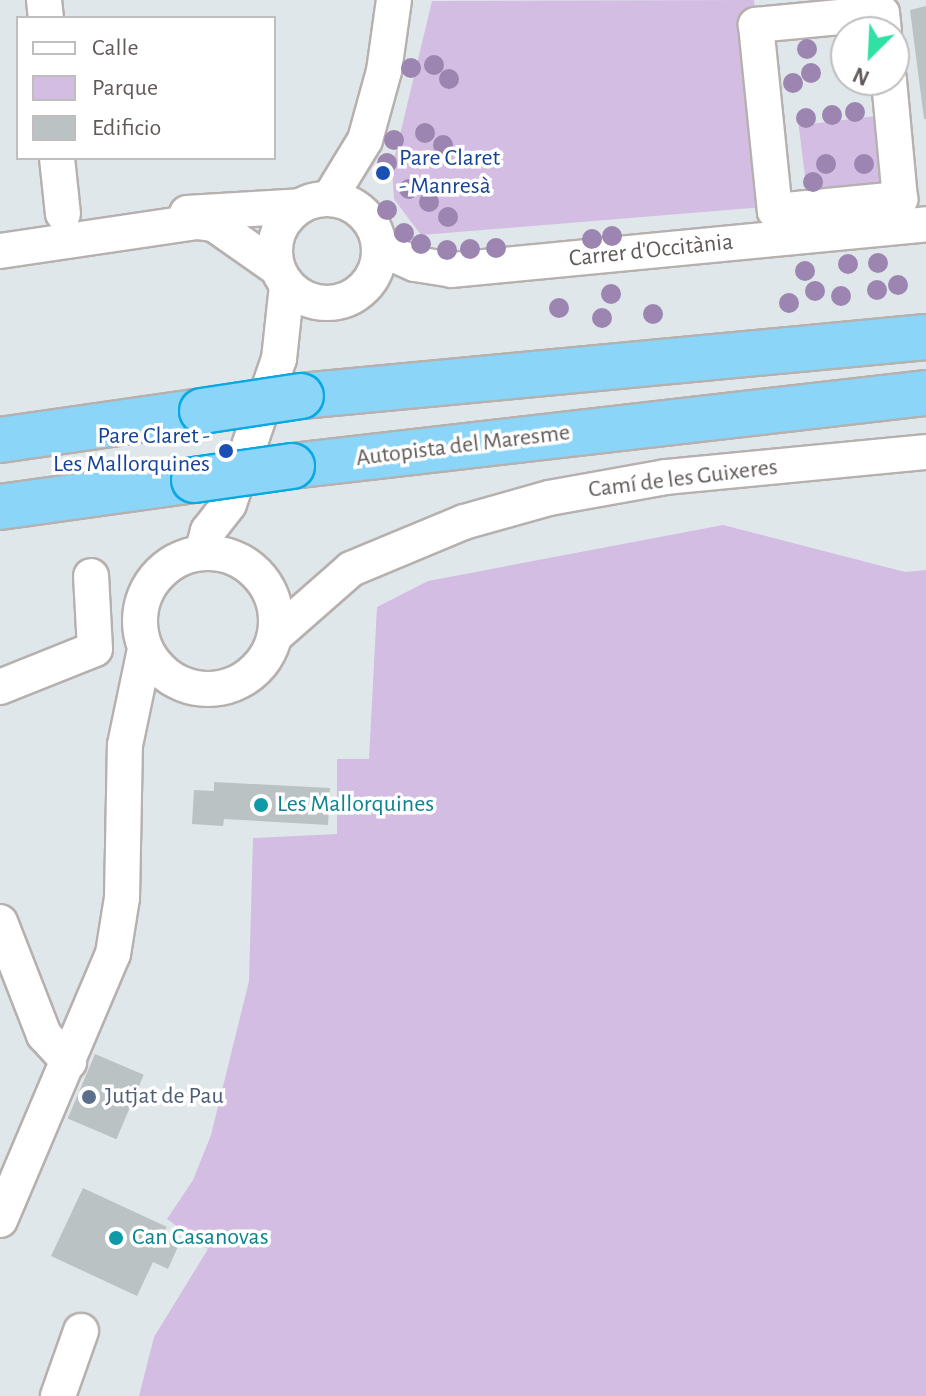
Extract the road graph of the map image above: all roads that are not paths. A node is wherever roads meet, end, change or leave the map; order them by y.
1 (394, 0) edge
2 (770, 0) edge
3 (817, 0) edge
4 (892, 0) edge
5 (850, 16) edge
6 (882, 16) edge
7 (830, 18) edge
8 (890, 96) edge
9 (365, 140) junction
10 (57, 160) edge
11 (315, 203) junction
12 (250, 205) junction
13 (63, 214) junction
14 (366, 216) junction
15 (923, 224) edge
16 (237, 238) junction
17 (14, 248) edge
18 (379, 248) junction
19 (282, 277) junction
20 (330, 304) junction
21 (926, 337) edge
22 (279, 359) junction
23 (926, 393) edge
24 (0, 440) edge
25 (926, 452) edge
26 (211, 492) junction
27 (0, 507) edge
28 (202, 553) junction
29 (243, 562) junction
30 (91, 576) dead end
31 (276, 635) junction
32 (145, 649) junction
33 (185, 686) junction
34 (0, 687) edge
35 (129, 727) junction
36 (1, 931) edge
37 (69, 1062) junction
38 (0, 1220) edge
39 (81, 1331) dead end
40 (58, 1396) edge

1 - 9 street
2 - 3 street
4 - 15 street
5 - 6 street
7 - 8 street
9 - 11 street
9 - 14 street
10 - 13 street
11 - 12 street
11 - 14 street
11 - 19 street
12 - 13 street
12 - 16 street
13 - 17 street
14 - 18 street
15 - 18 street, Carrer d'Occitània
16 - 17 street
16 - 19 street
18 - 20 street
19 - 20 street
19 - 22 street
20 - 22 street
21 - 24 highway, bridge
22 - 26 street
23 - 26 highway, Autopista del Maresme, bridge
25 - 31 street, Camí de les Guixeres
26 - 27 highway, Autopista del Maresme
26 - 28 street
26 - 29 street
28 - 29 street
28 - 32 street
29 - 31 street
30 - 34 street
31 - 33 street
32 - 33 street
32 - 35 street
33 - 35 street
35 - 37 street
36 - 37 street
37 - 38 street
39 - 40 street

